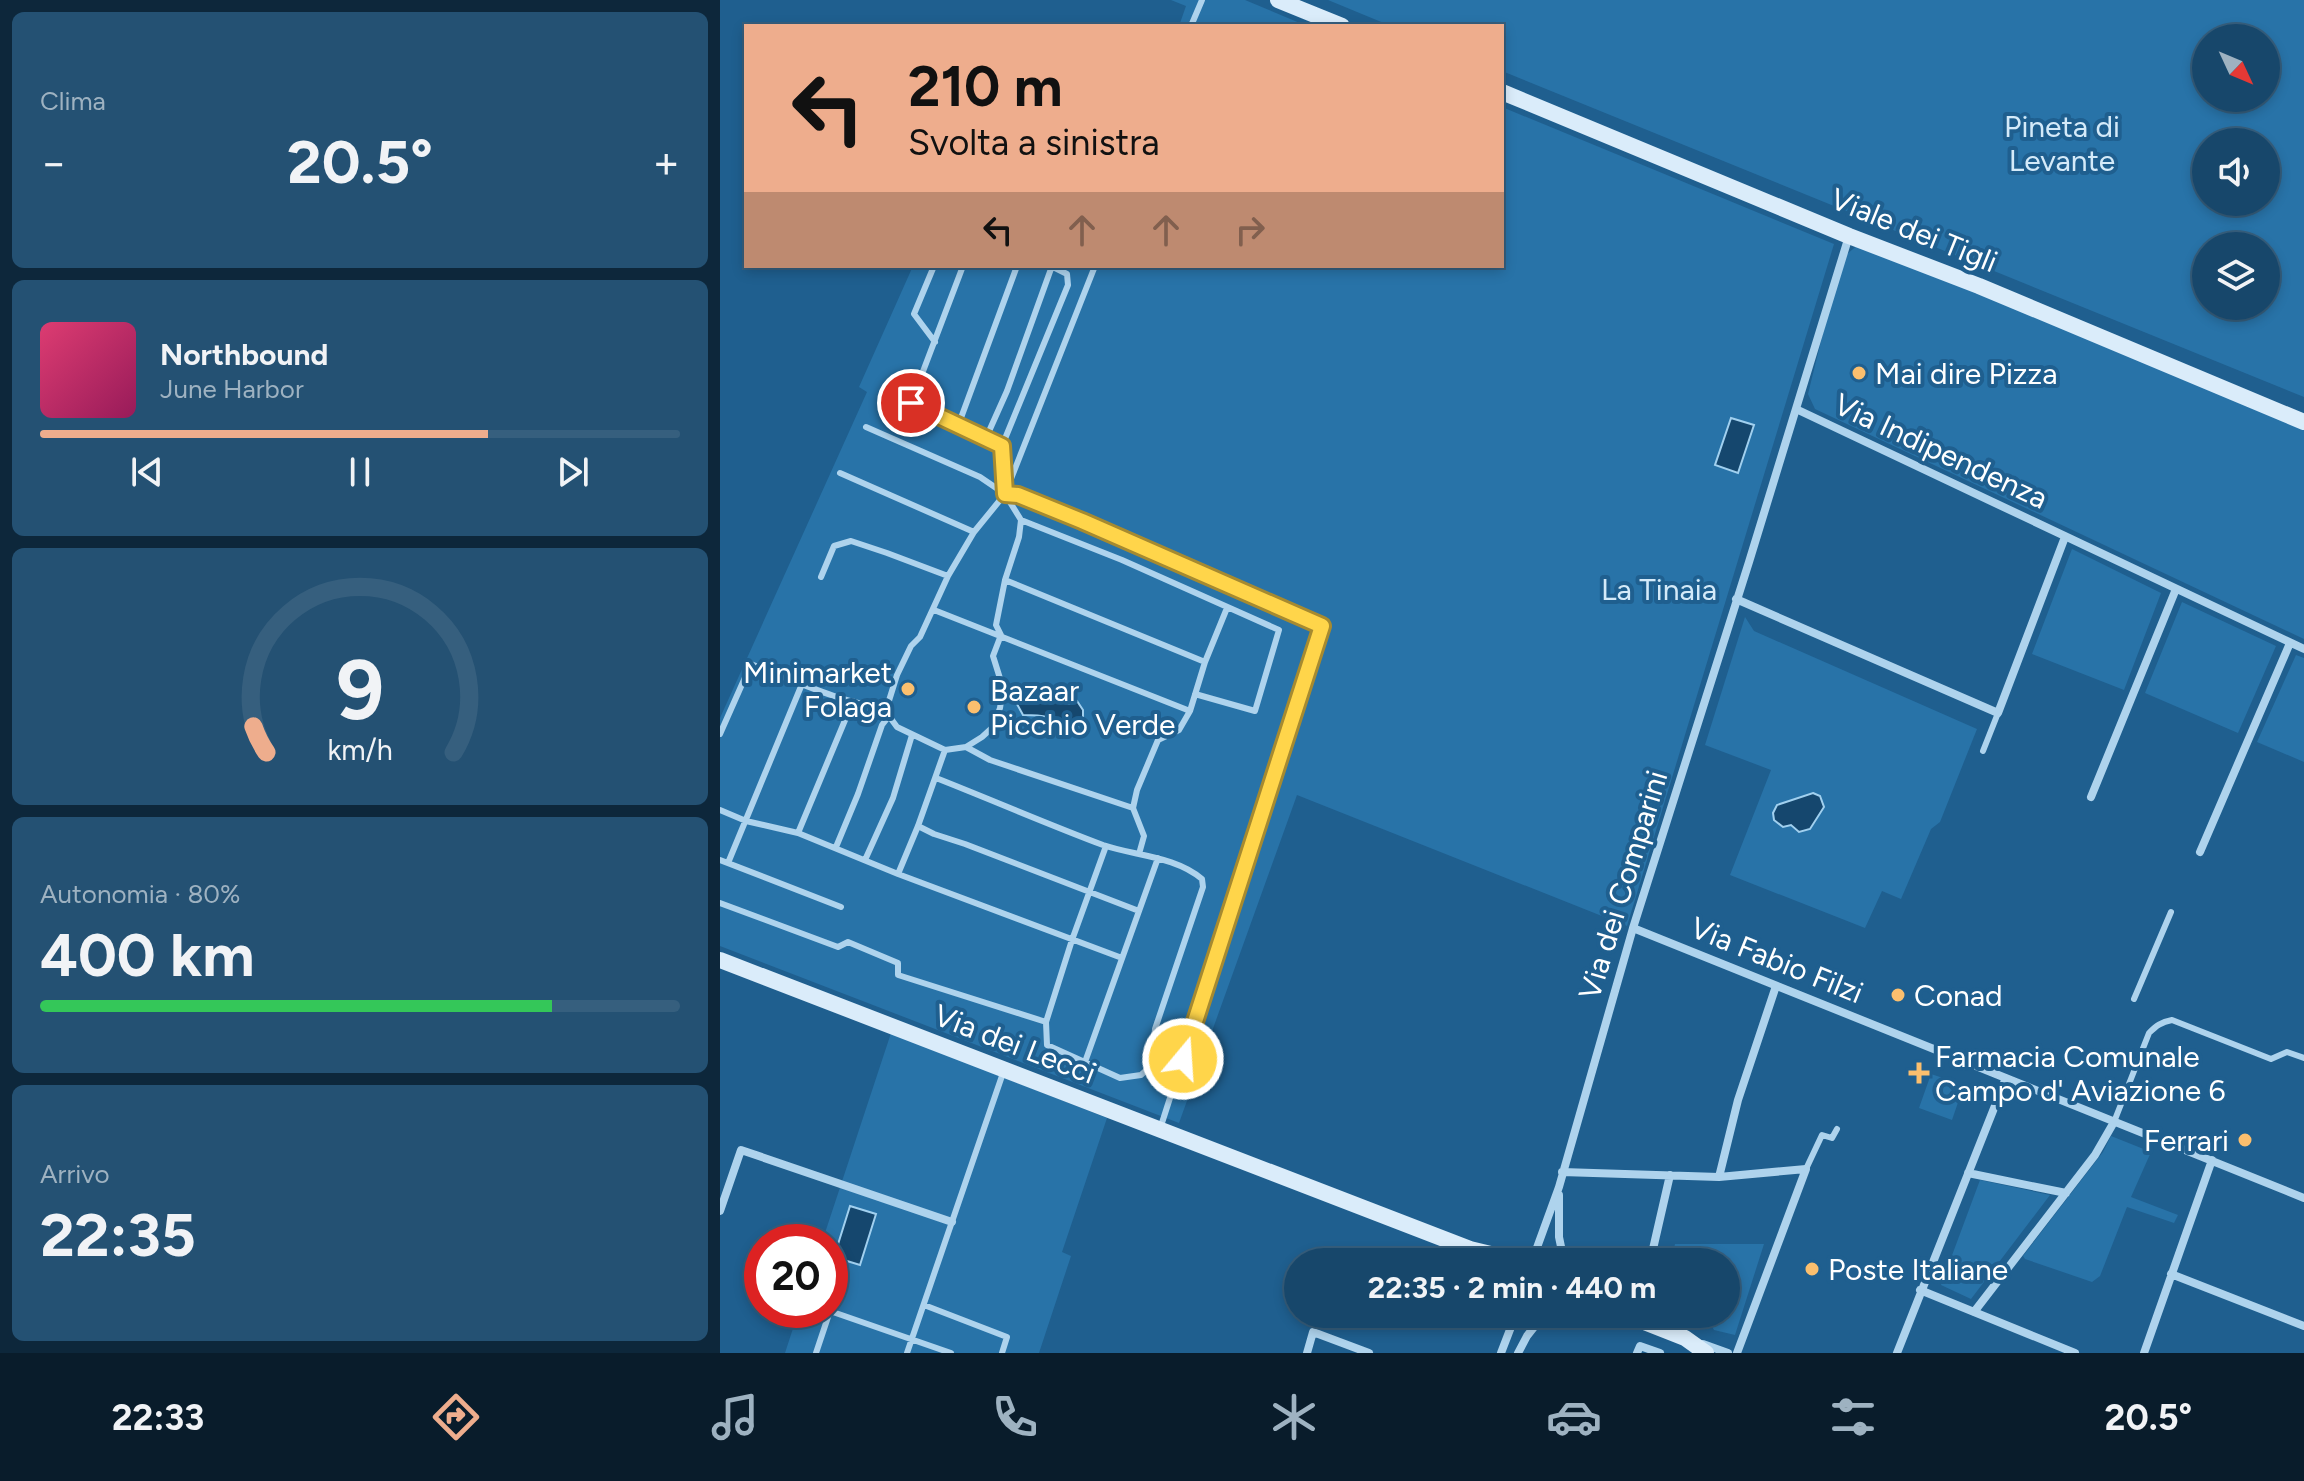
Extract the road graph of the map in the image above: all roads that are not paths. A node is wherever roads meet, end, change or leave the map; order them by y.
1 (1202, 0) edge
2 (1278, 0) edge
3 (1192, 24) edge
4 (1337, 24) edge
5 (1504, 93) edge
6 (1849, 236) junction
7 (933, 268) edge
8 (962, 268) edge
9 (1016, 268) edge
10 (1051, 268) edge
11 (1056, 268) edge
12 (1094, 268) edge
13 (935, 342) junction
14 (1796, 409) junction
15 (2304, 422) edge
16 (958, 426) junction
17 (866, 427) dead end
18 (986, 438) junction
19 (1002, 446) junction
20 (840, 473) dead end
21 (1005, 494) junction
22 (1021, 520) junction
23 (974, 532) junction
24 (2065, 537) junction
25 (948, 576) junction
26 (821, 577) dead end
27 (1005, 580) junction
28 (2176, 589) junction
29 (1736, 599) junction
30 (1227, 608) junction
31 (934, 610) junction
32 (1001, 635) junction
33 (2290, 643) junction
34 (2304, 649) edge
35 (1205, 662) junction
36 (802, 684) junction
37 (1195, 694) junction
38 (853, 701) junction
39 (887, 707) junction
40 (1190, 711) junction
41 (1998, 713) junction
42 (889, 716) junction
43 (720, 734) edge
44 (912, 735) junction
45 (966, 747) junction
46 (945, 750) junction
47 (1983, 751) dead end
48 (936, 778) junction
49 (2091, 797) dead end
50 (1133, 808) junction
51 (720, 810) edge
52 (746, 821) junction
53 (918, 826) junction
54 (798, 833) junction
55 (1106, 846) junction
56 (836, 847) junction
57 (2200, 852) dead end
58 (1139, 854) junction
59 (1158, 858) junction
60 (865, 860) junction
61 (724, 861) edge
62 (898, 874) junction
63 (1089, 892) junction
64 (720, 903) edge
65 (841, 907) dead end
66 (1139, 911) junction
67 (2171, 912) dead end
68 (1633, 928) junction
69 (1072, 940) junction
70 (1122, 958) junction
71 (720, 960) edge
72 (1776, 986) junction
73 (2134, 999) dead end
74 (1046, 1022) junction
75 (2304, 1058) edge
76 (1085, 1062) junction
77 (1004, 1070) junction
78 (2006, 1078) junction
79 (2114, 1122) junction
80 (1837, 1129) dead end
81 (1160, 1130) junction
82 (2212, 1160) junction
83 (1806, 1169) junction
84 (1562, 1172) junction
85 (1968, 1173) junction
86 (1670, 1175) junction
87 (1719, 1177) junction
88 (1559, 1187) junction
89 (2066, 1193) junction
90 (2304, 1198) edge
91 (720, 1211) edge
92 (952, 1222) junction
93 (1467, 1248) edge
94 (1537, 1248) edge
95 (1561, 1248) edge
96 (1653, 1248) edge
97 (2171, 1274) junction
98 (1920, 1290) junction
99 (924, 1305) junction
100 (1974, 1312) junction
101 (2304, 1326) edge
102 (1511, 1328) edge
103 (1536, 1328) edge
104 (1660, 1328) edge
105 (1685, 1338) junction
106 (912, 1339) junction
107 (816, 1353) edge
108 (907, 1353) edge
109 (951, 1353) edge
110 (1002, 1353) edge
111 (1307, 1353) edge
112 (1369, 1353) edge
113 (1501, 1353) edge
114 (1518, 1353) edge
115 (1637, 1353) edge
116 (1660, 1353) edge
117 (1706, 1353) edge
118 (1728, 1353) edge
119 (1737, 1353) edge
120 (1897, 1353) edge
121 (2075, 1353) edge
122 (2144, 1353) edge

1 - 3 lane
2 - 4 street
5 - 6 street, Viale dei Tigli
6 - 14 street, Via dei Comparini
6 - 15 street, Viale dei Tigli
7 - 13 lane
8 - 13 lane
9 - 16 lane
10 - 18 lane
11 - 19 lane
12 - 21 lane
13 - 16 lane
14 - 24 street, Via Indipendenza
14 - 29 street, Via dei Comparini
16 - 18 lane
17 - 21 lane
18 - 19 lane
19 - 21 lane
20 - 23 lane
21 - 22 lane
21 - 23 lane
21 - 81 lane
22 - 27 lane
22 - 30 lane
23 - 25 lane
24 - 28 street, Via Indipendenza
24 - 41 street, Via Indipendenza
25 - 26 lane
25 - 31 lane
27 - 32 lane
27 - 35 lane
28 - 33 street, Via Indipendenza
28 - 49 street
29 - 41 street
29 - 68 street, Via dei Comparini
30 - 35 lane
30 - 37 lane
31 - 32 lane
31 - 39 lane
32 - 40 lane
32 - 45 lane
33 - 34 street, Via Indipendenza
33 - 57 street
35 - 37 lane
36 - 38 lane
36 - 43 lane
36 - 52 lane
37 - 40 lane
38 - 39 lane
38 - 54 lane
39 - 42 lane
40 - 50 lane
41 - 47 lane
42 - 44 lane
42 - 56 lane
44 - 46 lane
44 - 60 lane
45 - 46 lane
45 - 50 lane
46 - 48 lane
48 - 53 lane
48 - 55 lane
50 - 58 lane
51 - 52 lane
52 - 54 lane
52 - 61 lane
53 - 62 lane
53 - 63 lane
54 - 56 lane
55 - 58 lane
55 - 63 lane
56 - 60 lane
58 - 59 lane
59 - 66 lane
59 - 76 lane
60 - 62 lane
61 - 65 lane
62 - 69 lane
63 - 66 lane
63 - 69 lane
64 - 74 lane
66 - 70 lane
67 - 73 lane
68 - 72 street, Via Fabio Filzi
68 - 84 street, Via dei Comparini
69 - 70 lane
69 - 74 lane
70 - 76 lane
71 - 77 street, Via dei Lecci
72 - 78 street, Via Fabio Filzi
72 - 87 street
74 - 76 lane
75 - 79 lane
77 - 81 street, Via dei Lecci
77 - 92 lane
78 - 79 street, Via Fabio Filzi
78 - 85 street
79 - 82 street, Via Fabio Filzi
79 - 89 street
80 - 83 lane
81 - 93 street, Via dei Lecci
82 - 90 street, Via Fabio Filzi
82 - 97 street
83 - 87 street
83 - 119 street
84 - 86 street
84 - 88 street, Via dei Comparini
85 - 89 street
85 - 98 street
86 - 87 street
86 - 96 street
88 - 94 street, Via dei Comparini
88 - 95 street, Via dei Comparini
89 - 100 street
91 - 92 street
92 - 99 lane
97 - 101 street
97 - 122 street
98 - 100 street
98 - 120 street
99 - 106 lane
99 - 110 lane
100 - 121 street
102 - 113 street
103 - 114 street
104 - 105 street
105 - 117 street
105 - 118 street
106 - 107 lane
106 - 108 lane
106 - 109 lane
111 - 112 street
115 - 116 street

